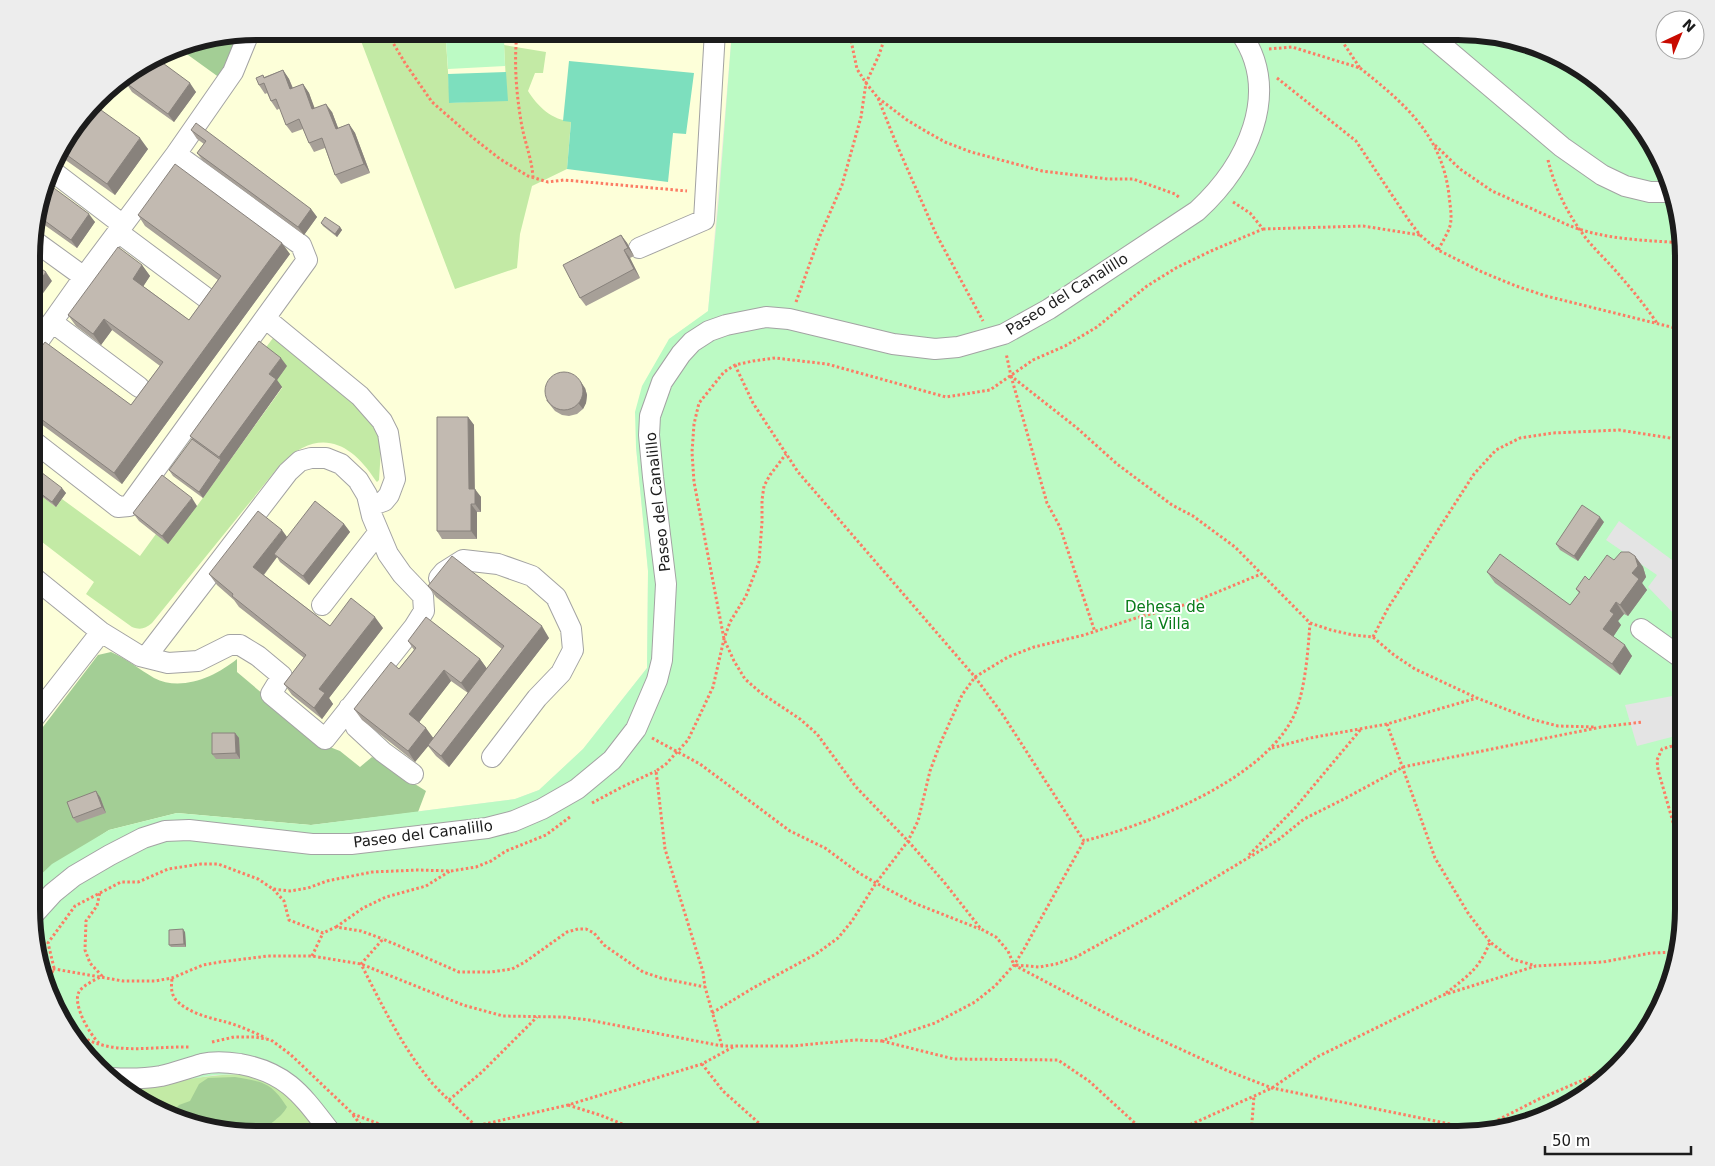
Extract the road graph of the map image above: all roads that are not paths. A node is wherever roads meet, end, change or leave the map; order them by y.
1 (246, 40) edge
2 (714, 40) edge
3 (1241, 40) edge
4 (1435, 40) edge
5 (176, 154) junction
6 (57, 175) edge
7 (1665, 192) edge
8 (120, 228) junction
9 (40, 245) edge
10 (638, 248) dead end
11 (84, 278) junction
12 (205, 297) edge
13 (265, 318) junction
14 (52, 322) junction
15 (40, 339) edge
16 (139, 387) dead end
17 (40, 446) edge
18 (370, 506) junction
19 (378, 533) junction
20 (40, 583) edge
21 (423, 596) junction
22 (322, 605) dead end
23 (1641, 629) dead end
24 (101, 632) junction
25 (1675, 653) edge
26 (146, 657) junction
27 (349, 708) junction
28 (40, 710) edge
29 (492, 757) dead end
30 (413, 774) dead end
31 (40, 907) edge
32 (122, 1079) edge
33 (326, 1126) edge

1 - 5 street
2 - 10 street
3 - 31 street, Paseo del Canalillo
4 - 7 street
5 - 8 street
5 - 13 street
6 - 8 street
8 - 11 street
8 - 12 street
9 - 11 street
11 - 14 street
13 - 17 street
13 - 18 street
14 - 15 street
14 - 16 street
18 - 19 street
18 - 26 street
19 - 21 street
19 - 22 street
20 - 24 street
21 - 27 street
21 - 29 street
23 - 25 street
24 - 26 street
24 - 28 street
26 - 27 street
27 - 30 street
32 - 33 street

